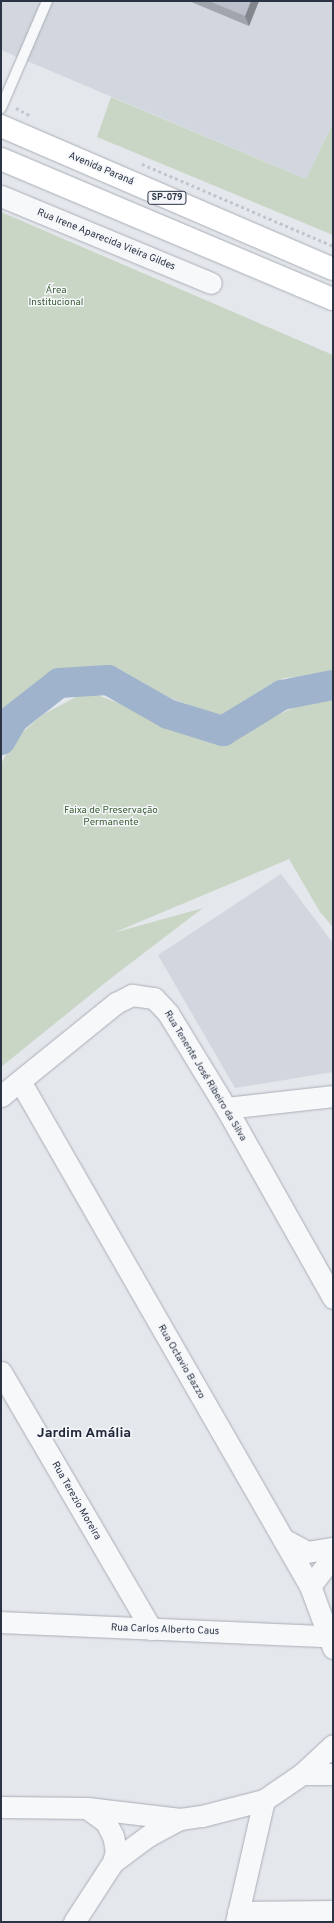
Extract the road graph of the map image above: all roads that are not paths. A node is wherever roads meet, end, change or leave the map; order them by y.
1 (47, 1) edge
2 (1, 108) edge
3 (1, 126) edge
4 (1, 159) edge
5 (1, 196) edge
6 (333, 269) edge
7 (212, 283) dead end
8 (333, 299) edge
9 (20, 1080) junction
10 (1, 1096) edge
11 (333, 1096) edge
12 (226, 1108) junction
13 (333, 1298) edge
14 (1, 1372) edge
15 (283, 1540) junction
16 (333, 1548) edge
17 (333, 1557) edge
18 (310, 1586) junction
19 (1, 1622) edge
20 (151, 1629) junction
21 (331, 1642) edge
22 (333, 1745) edge
23 (302, 1774) junction
24 (333, 1774) edge
25 (264, 1800) junction
26 (1, 1806) edge
27 (87, 1808) junction
28 (218, 1813) junction
29 (180, 1819) junction
30 (148, 1836) junction
31 (254, 1841) junction
32 (113, 1862) junction
33 (333, 1911) edge
34 (237, 1917) edge
35 (74, 1922) edge

1 - 2 lane
3 - 6 main road, Avenida Paraná / SP-079
4 - 8 main road, SP-079
5 - 7 street, Rua Irene Aparecida Vieira Gildes
9 - 10 street, Rua Tenente José Ribeiro da Silva
9 - 12 street, Rua Tenente José Ribeiro da Silva
9 - 15 street, Rua Octavio Bazzo
11 - 12 street
12 - 13 street, Rua Tenente José Ribeiro da Silva
14 - 20 street, Rua Terezio Moreira
15 - 16 street
15 - 18 street, Rua Octavio Bazzo
17 - 18 street
18 - 21 street, Rua Octavio Bazzo
19 - 20 street, Rua Carlos Alberto Caus
20 - 21 street, Rua Carlos Alberto Caus
22 - 23 street
23 - 24 street
23 - 25 street
25 - 28 street
25 - 31 street
26 - 27 street
27 - 29 street
27 - 30 street
27 - 32 street
28 - 29 street
28 - 31 street
29 - 30 street
30 - 32 street
31 - 34 street
32 - 35 street
33 - 34 street

